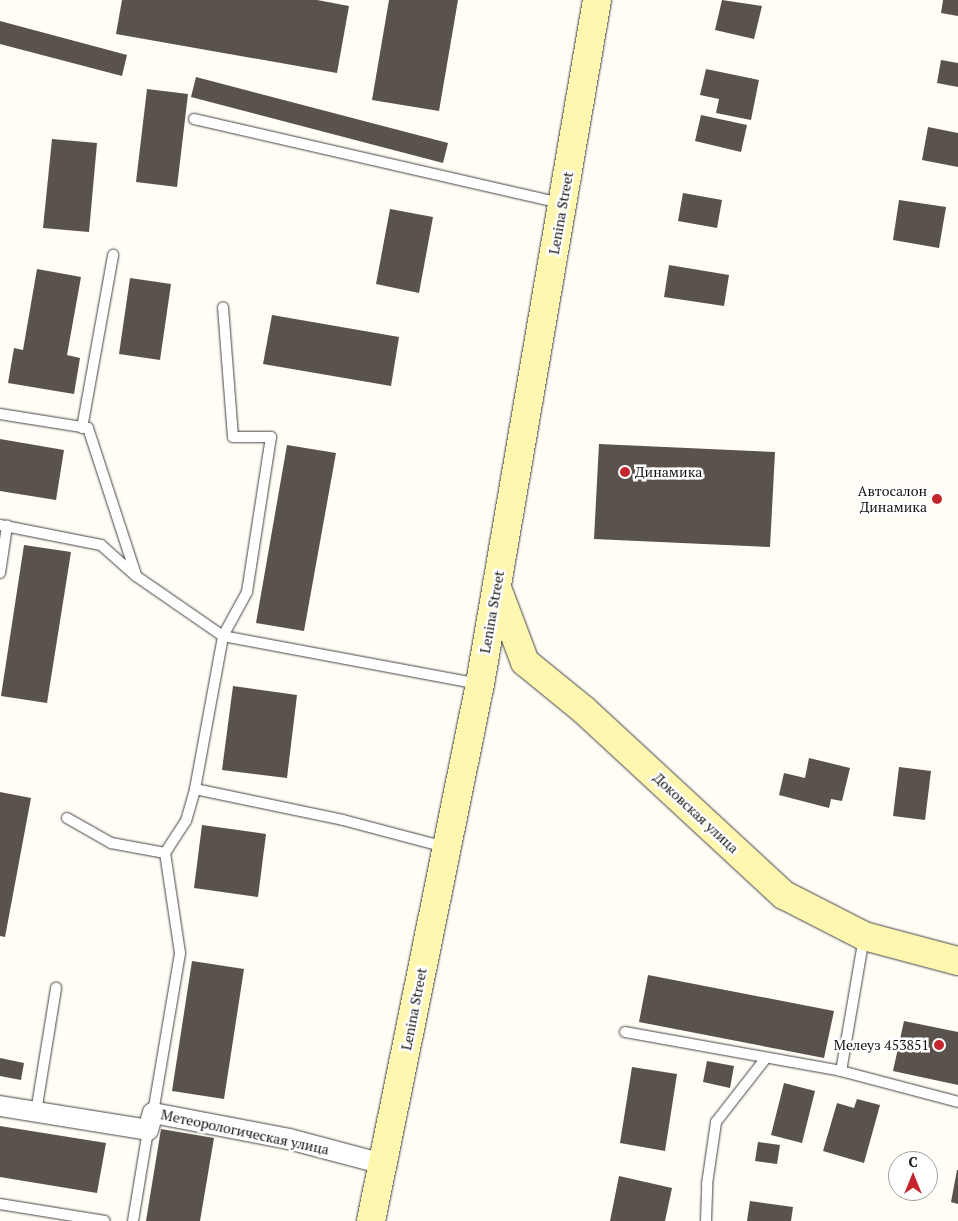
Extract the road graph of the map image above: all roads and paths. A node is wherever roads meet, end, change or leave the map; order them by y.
1 (597, 0) edge
2 (194, 119) dead end
3 (562, 203) junction
4 (113, 255) dead end
5 (224, 307) dead end
6 (0, 414) edge
7 (82, 428) junction
8 (4, 526) edge
9 (0, 573) edge
10 (136, 576) junction
11 (497, 588) junction
12 (223, 636) junction
13 (480, 684) junction
14 (195, 789) junction
15 (66, 818) dead end
16 (446, 847) junction
17 (165, 853) junction
18 (864, 936) junction
19 (958, 960) edge
20 (56, 988) dead end
21 (625, 1032) dead end
22 (766, 1058) junction
23 (841, 1071) junction
24 (958, 1102) edge
25 (0, 1106) edge
26 (36, 1112) junction
27 (150, 1122) junction
28 (383, 1164) junction
29 (0, 1204) edge
30 (105, 1221) edge
31 (133, 1221) edge
32 (371, 1221) edge
33 (706, 1221) edge

1 - 3 main road, Lenina Street
2 - 3 lane
3 - 11 main road, Lenina Street
4 - 7 lane
5 - 12 lane
6 - 7 lane
7 - 10 lane
8 - 9 lane
8 - 10 lane
10 - 12 lane
11 - 13 main road, Lenina Street
11 - 18 main road, Доковская улица
12 - 13 lane
12 - 14 lane
13 - 16 main road, Lenina Street
14 - 16 lane
14 - 17 lane
15 - 17 lane
16 - 28 main road, Lenina Street
17 - 27 lane
18 - 19 main road, Доковская улица
18 - 23 lane
20 - 26 lane
21 - 22 lane
22 - 23 lane
22 - 33 lane
23 - 24 lane
25 - 26 street, Метеорологическая улица
26 - 27 street, Метеорологическая улица
27 - 28 street, Метеорологическая улица
27 - 31 lane
28 - 32 main road, Lenina Street
29 - 30 lane

